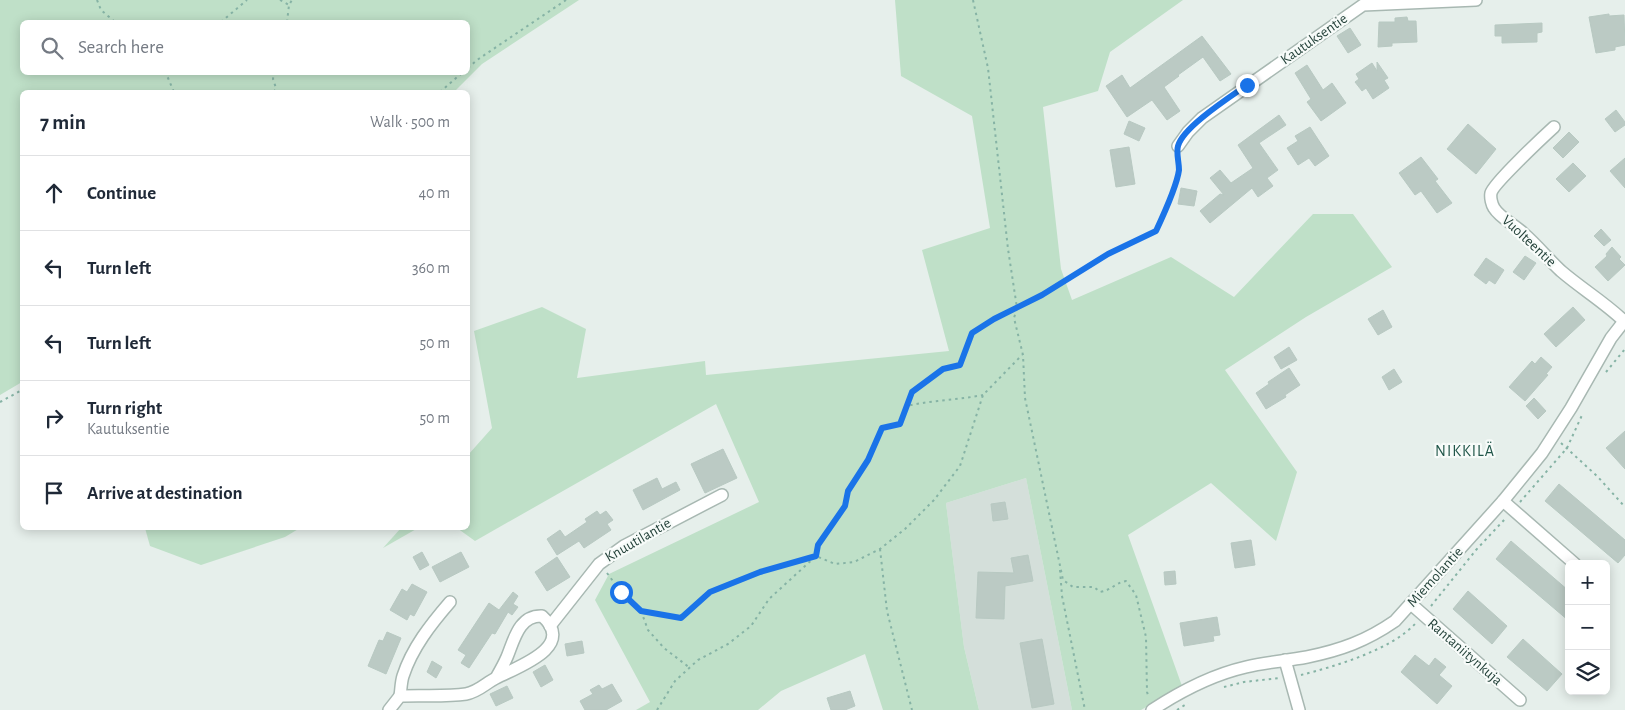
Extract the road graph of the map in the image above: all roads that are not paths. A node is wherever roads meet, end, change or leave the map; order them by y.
1 (1476, 0) edge
2 (1554, 127) dead end
3 (1178, 146) road end
4 (1625, 321) edge
5 (722, 495) dead end
6 (1503, 500) junction
7 (1570, 560) edge
8 (450, 602) dead end
9 (1411, 604) junction
10 (550, 626) junction
11 (1285, 660) junction
12 (496, 678) junction
13 (400, 696) junction
14 (1520, 700) dead end
15 (1153, 709) edge
16 (389, 710) edge
17 (1300, 710) edge

1 - 3 street, Kautuksentie
2 - 4 street, Vuolteentie
4 - 6 street, Miemolantie
5 - 10 street, Knuutilantie
6 - 7 street
6 - 9 street, Miemolantie
8 - 13 street
9 - 11 street, Miemolantie
9 - 14 street, Rantaniitynkuja
10 - 12 street, Knuutilantie
10 - 12 street
11 - 15 street, Miemolantie
11 - 17 street
12 - 13 street, Knuutilantie
13 - 16 street

